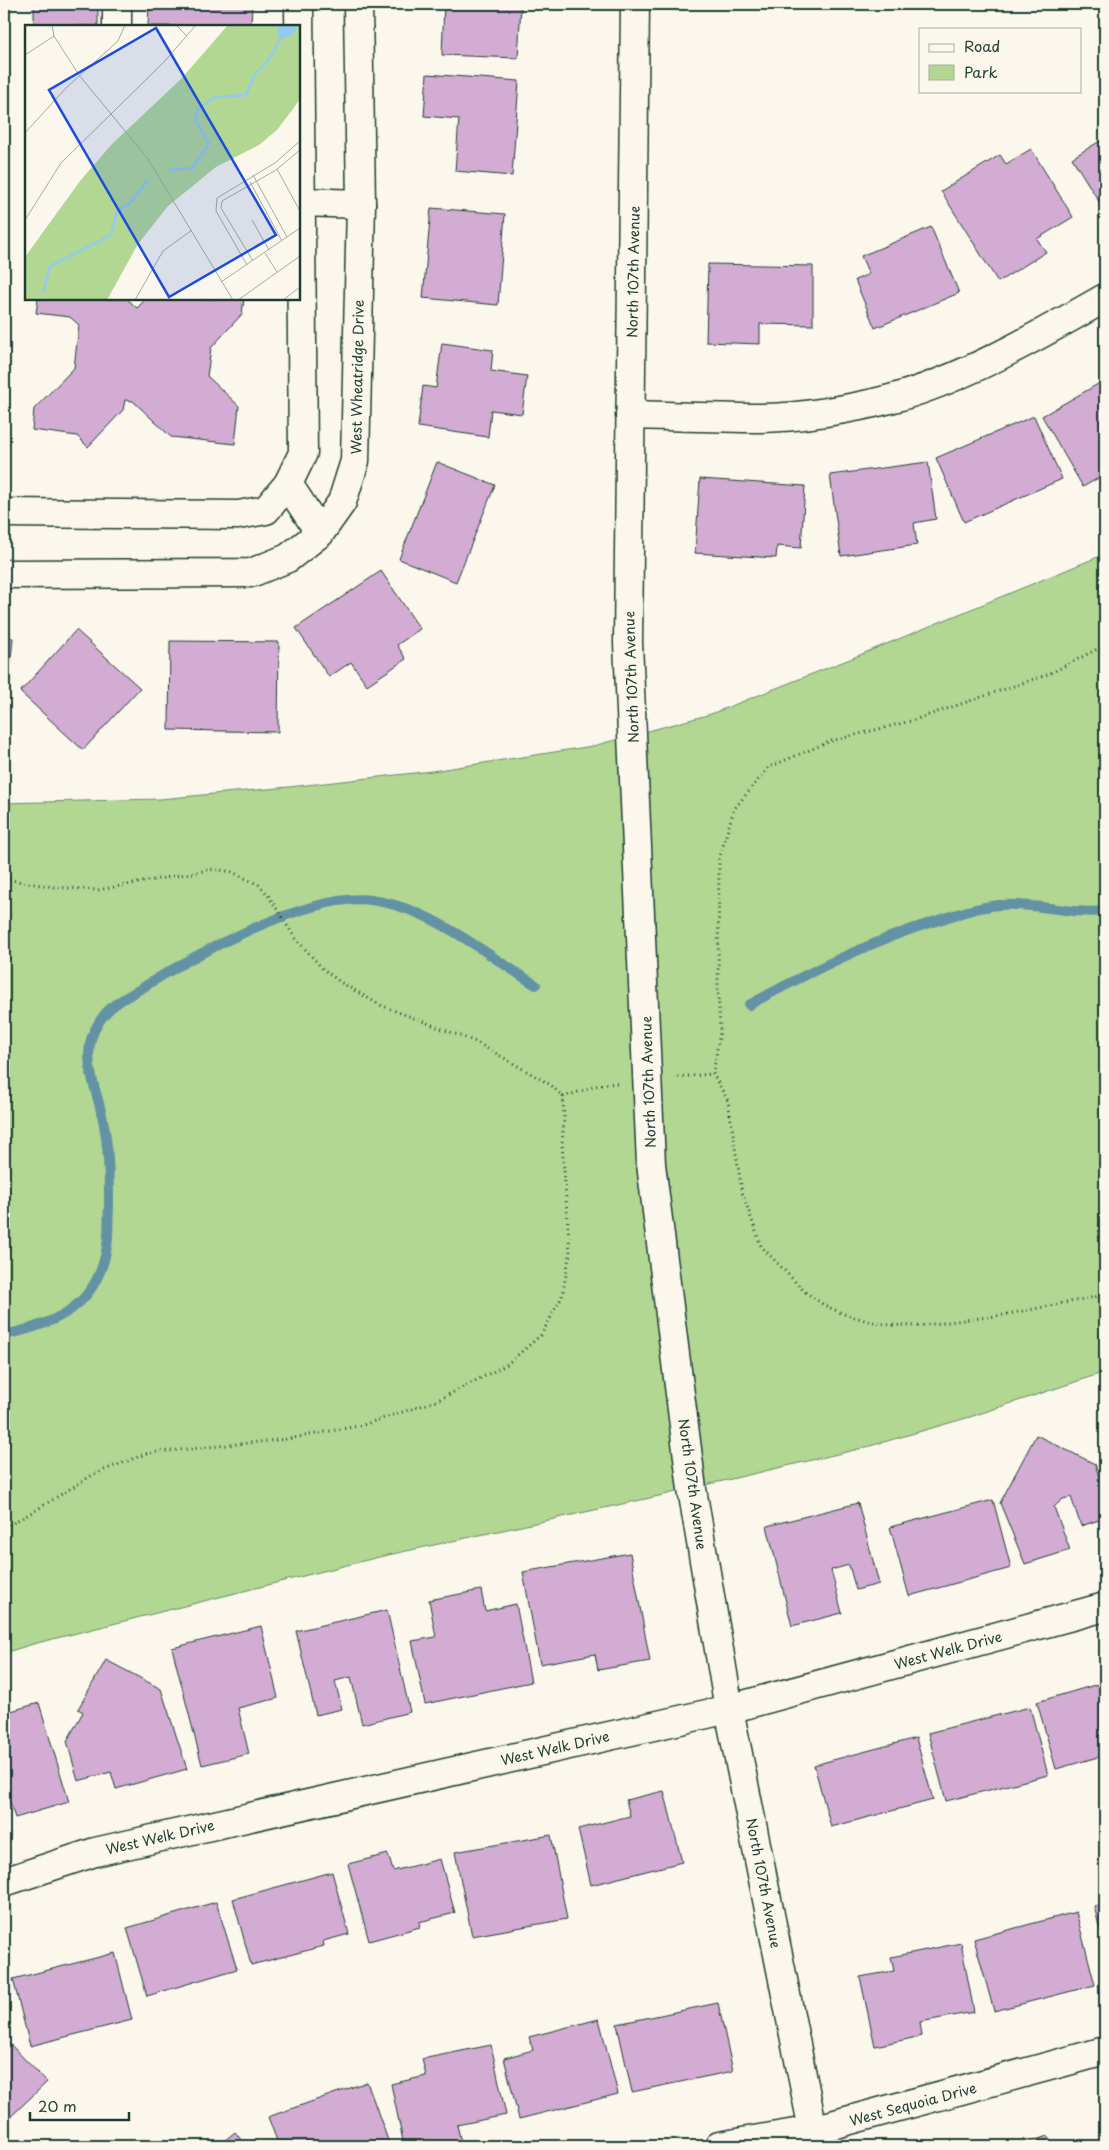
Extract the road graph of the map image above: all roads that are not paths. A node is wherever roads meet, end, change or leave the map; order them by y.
1 (117, 4) edge
2 (299, 4) edge
3 (358, 4) edge
4 (635, 4) edge
5 (117, 25) edge
6 (299, 25) edge
7 (300, 202) joint
8 (361, 204) junction
9 (1105, 298) edge
10 (630, 415) junction
11 (288, 484) junction
12 (4, 513) edge
13 (320, 533) junction
14 (4, 574) edge
15 (1105, 1607) edge
16 (729, 1709) junction
17 (4, 1882) edge
18 (1105, 2051) edge
19 (814, 2138) edge
20 (719, 2146) edge

1 - 5 street
2 - 6 street
3 - 8 street, West Wheatridge Drive
4 - 10 street, North 107th Avenue
7 - 8 street
7 - 11 street
8 - 13 street, West Wheatridge Drive
9 - 10 street
10 - 16 street, North 107th Avenue
11 - 12 street
11 - 13 street
13 - 14 street, West Wheatridge Drive
15 - 16 street, West Welk Drive
16 - 17 street, West Welk Drive
16 - 19 street, North 107th Avenue
18 - 19 street, West Sequoia Drive
19 - 20 street, West Sequoia Drive

